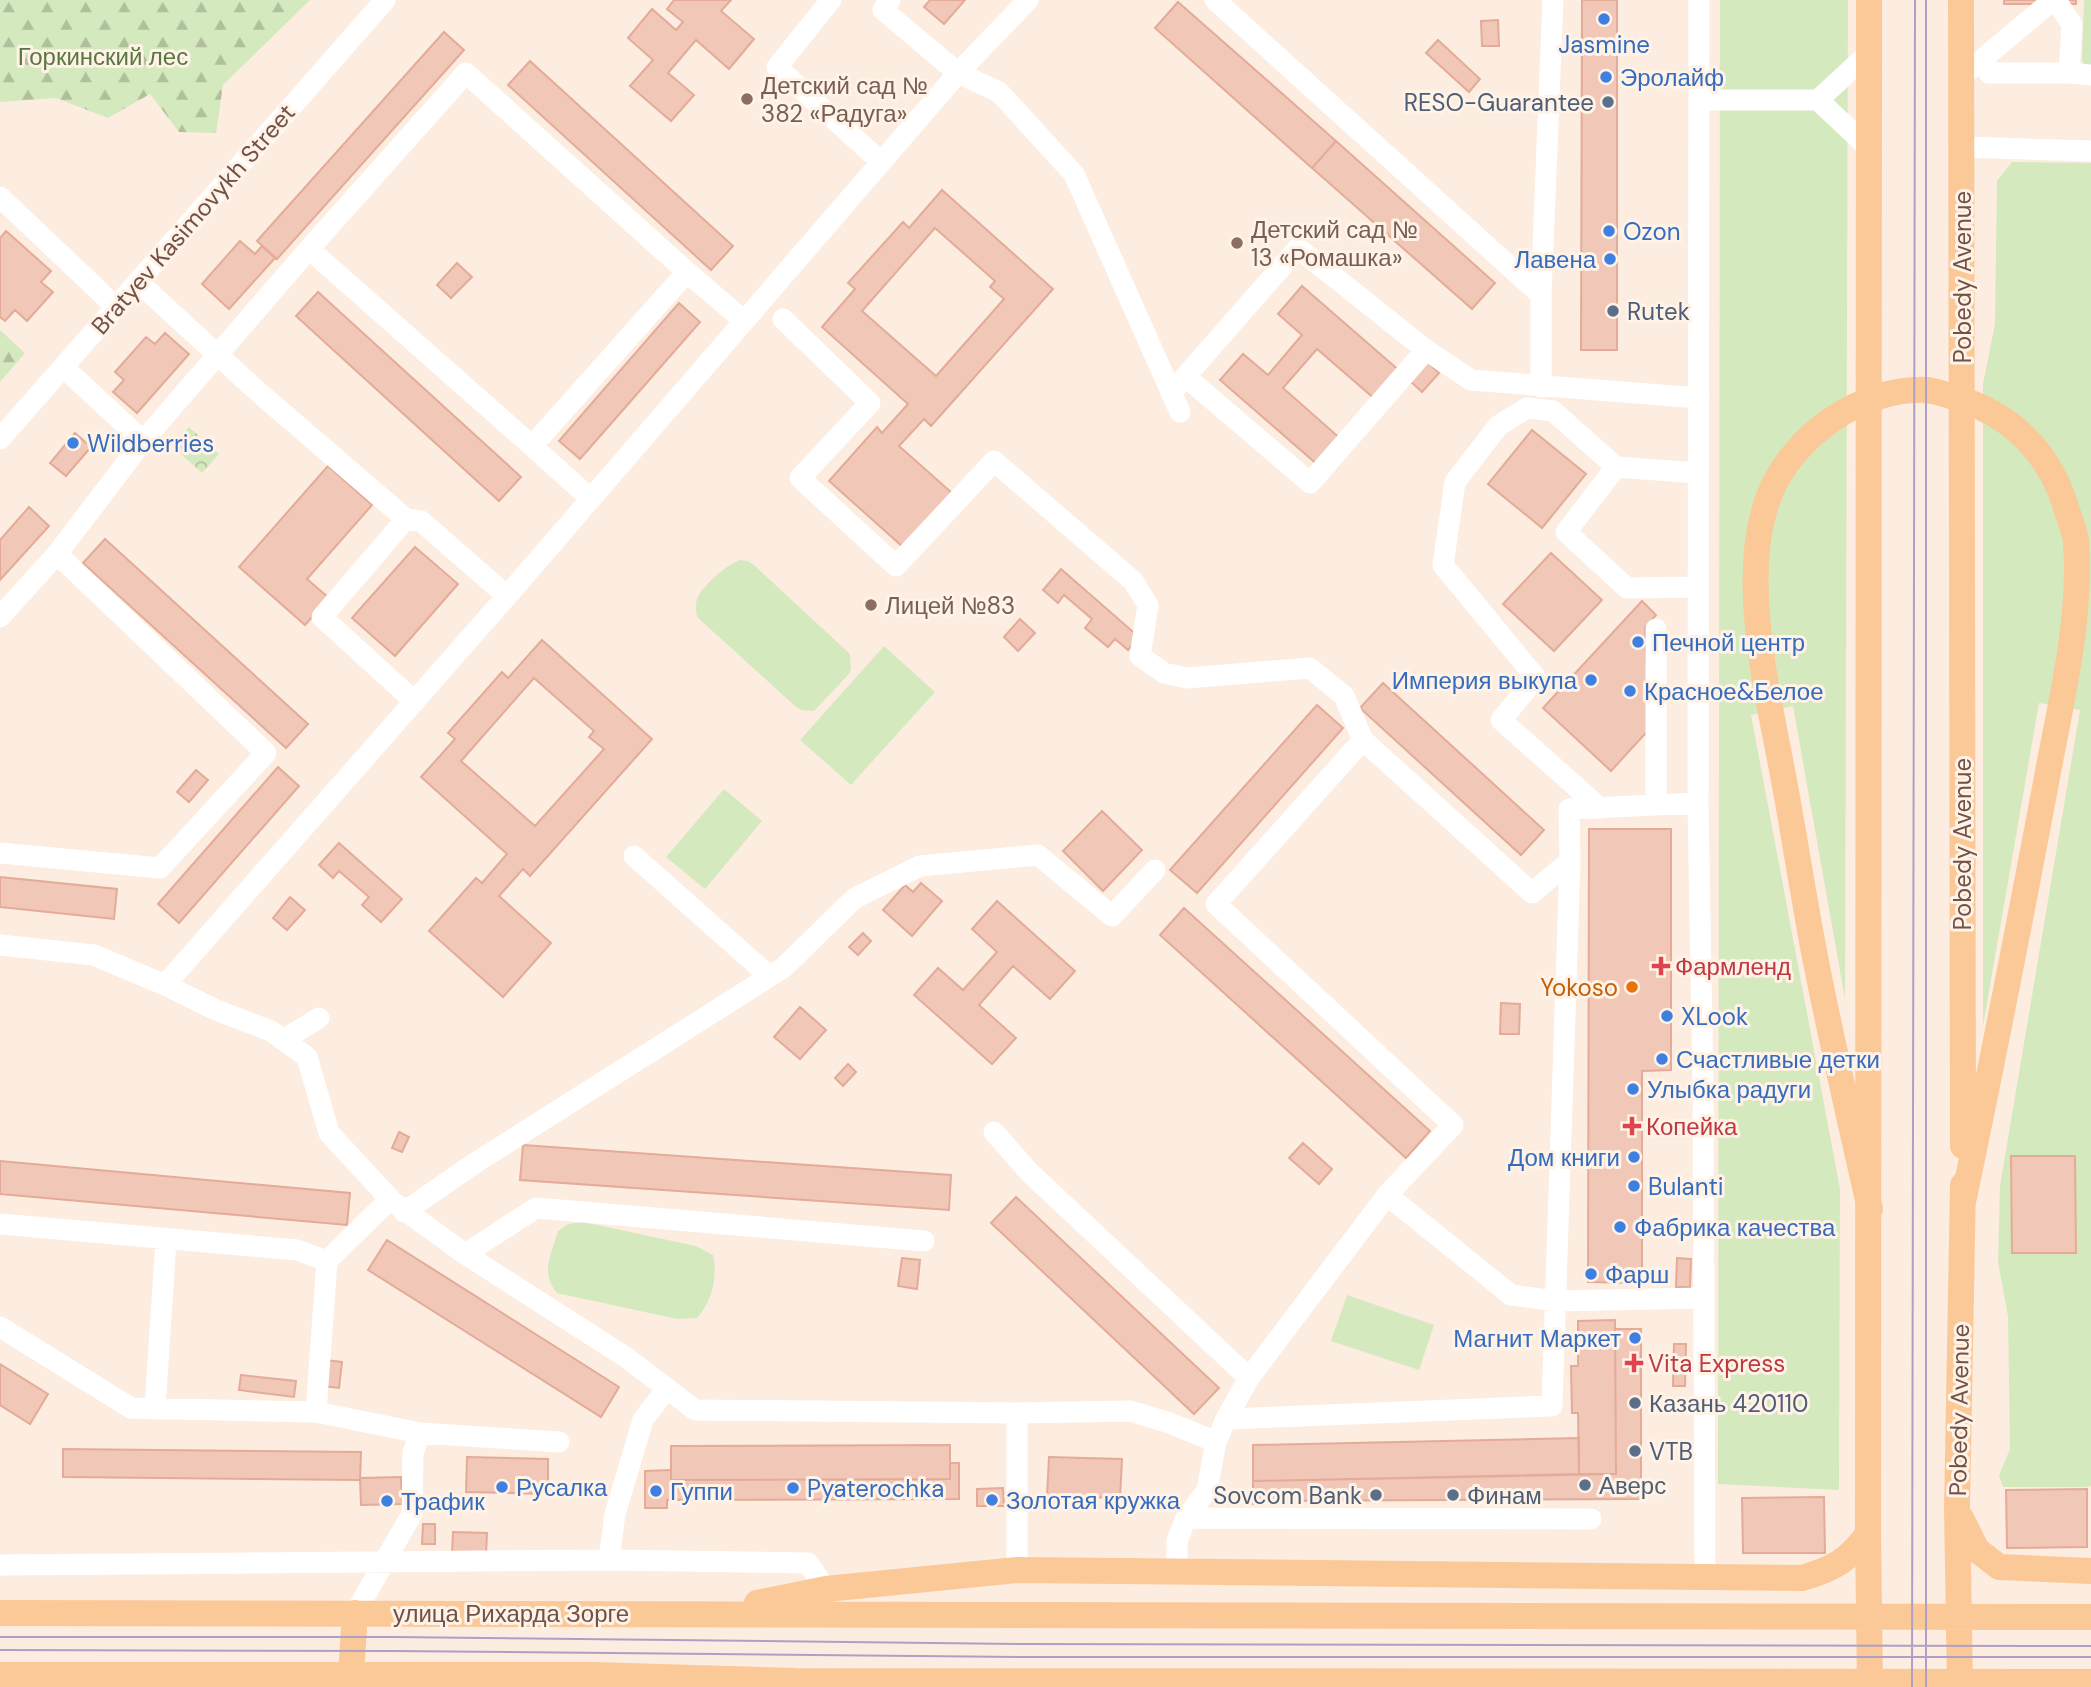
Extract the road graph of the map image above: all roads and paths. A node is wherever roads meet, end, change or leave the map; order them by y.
1 (385, 0) edge
2 (831, 0) edge
3 (890, 0) edge
4 (1028, 0) edge
5 (1215, 0) edge
6 (1553, 0) edge
7 (1699, 0) edge
8 (1869, 0) edge
9 (1961, 0) edge
10 (2055, 0) edge
11 (1869, 53) junction
12 (1971, 68) junction
13 (958, 73) junction
14 (2069, 73) junction
15 (2091, 75) edge
16 (1699, 100) junction
17 (1818, 100) junction
18 (1962, 147) junction
19 (1870, 149) junction
20 (2091, 151) edge
21 (881, 162) junction
22 (0, 197) edge
23 (309, 248) junction
24 (687, 272) junction
25 (138, 282) junction
26 (1541, 295) junction
27 (116, 307) junction
28 (783, 318) dead end
29 (744, 321) junction
30 (1426, 350) junction
31 (218, 354) junction
32 (62, 367) junction
33 (1186, 376) junction
34 (1541, 387) junction
35 (1699, 398) junction
36 (0, 439) edge
37 (143, 440) junction
38 (532, 446) junction
39 (1616, 467) junction
40 (1699, 473) junction
41 (591, 499) junction
42 (406, 519) junction
43 (57, 554) junction
44 (1698, 587) junction
45 (507, 596) junction
46 (0, 617) edge
47 (1656, 629) dead end
48 (415, 702) junction
49 (1363, 740) junction
50 (1698, 803) junction
51 (1656, 805) junction
52 (1600, 808) junction
53 (0, 853) edge
54 (634, 856) dead end
55 (1570, 860) junction
56 (1155, 870) dead end
57 (0, 946) edge
58 (769, 976) junction
59 (165, 985) junction
60 (319, 1018) dead end
61 (283, 1040) junction
62 (994, 1132) dead end
63 (1387, 1195) junction
64 (1964, 1202) junction
65 (397, 1205) junction
66 (1870, 1209) junction
67 (0, 1224) edge
68 (166, 1239) junction
69 (924, 1241) dead end
70 (465, 1254) junction
71 (327, 1261) junction
72 (1704, 1298) junction
73 (1556, 1301) junction
74 (0, 1327) edge
75 (1249, 1378) junction
76 (667, 1388) junction
77 (155, 1409) junction
78 (316, 1412) junction
79 (1017, 1413) junction
80 (1226, 1419) junction
81 (420, 1433) junction
82 (559, 1442) dead end
83 (1216, 1442) junction
84 (1957, 1508) junction
85 (1186, 1518) junction
86 (1591, 1519) dead end
87 (1868, 1534) junction
88 (609, 1560) junction
89 (386, 1562) junction
90 (0, 1564) edge
91 (1017, 1570) junction
92 (2091, 1570) edge
93 (1177, 1571) junction
94 (1705, 1576) junction
95 (826, 1589) junction
96 (0, 1613) edge
97 (355, 1613) junction
98 (701, 1614) junction
99 (2091, 1617) edge
100 (0, 1675) edge
101 (350, 1681) edge
102 (795, 1681) junction
103 (2091, 1682) edge
104 (825, 1687) edge
105 (1870, 1687) edge
106 (1960, 1687) edge

1 - 25 street, Bratyev Kasimovykh Street
2 - 21 street
3 - 13 street
4 - 13 street
5 - 26 street
6 - 26 street
7 - 16 street
8 - 11 main road
9 - 12 main road, Pobedy Avenue
10 - 12 street
10 - 14 street
11 - 17 street
11 - 19 main road
12 - 14 street
12 - 18 main road, Pobedy Avenue
13 - 21 street
13 - 33 street
14 - 15 street
16 - 17 street
16 - 35 street
17 - 19 street
18 - 20 street
18 - 64 main road, Pobedy Avenue
19 - 66 main road
21 - 29 street
22 - 27 street
23 - 24 street
23 - 31 street
23 - 38 street
24 - 29 street
24 - 38 street
25 - 27 street, Bratyev Kasimovykh Street
25 - 31 street
26 - 34 street
27 - 32 street, Bratyev Kasimovykh Street
28 - 49 street
29 - 41 street
30 - 33 street
30 - 33 street
30 - 34 street
31 - 37 street
31 - 42 street
32 - 36 street, Bratyev Kasimovykh Street
32 - 37 street
34 - 35 street
35 - 40 street
37 - 43 street
38 - 41 street
39 - 40 street
39 - 44 street
39 - 52 street
40 - 44 street
41 - 45 street
42 - 45 street
42 - 48 street
43 - 46 street
43 - 53 street
44 - 50 street
45 - 48 street
47 - 51 street
48 - 59 street
49 - 55 street
49 - 63 street
50 - 51 street
50 - 72 street
51 - 52 street
52 - 55 street
54 - 58 street
55 - 73 street
56 - 58 street
57 - 59 street
58 - 65 street
59 - 61 street
60 - 61 street
61 - 65 street
62 - 75 street
63 - 73 street
63 - 75 street
64 - 66 main road
64 - 84 main road, Pobedy Avenue
65 - 70 street
65 - 71 street
66 - 87 main road
67 - 68 street
68 - 71 street
68 - 77 street
69 - 70 street
70 - 76 street
71 - 78 street
72 - 73 street
72 - 94 street
73 - 80 street
74 - 77 street
75 - 80 street
76 - 79 street
76 - 88 street
77 - 78 street
78 - 81 street
79 - 83 street
79 - 91 street
80 - 83 street
81 - 82 street
81 - 89 street
83 - 85 street
84 - 92 main road
84 - 106 main road, Pobedy Avenue
85 - 86 street
85 - 93 street
87 - 94 main road
87 - 105 main road
88 - 89 street
88 - 95 street
89 - 90 street
89 - 97 street
91 - 93 main road
91 - 95 main road
93 - 94 main road
95 - 98 main road
96 - 97 main road, улица Рихарда Зорге
97 - 98 main road, улица Рихарда Зорге
97 - 101 main road
98 - 99 main road, улица Рихарда Зорге
100 - 101 main road
101 - 102 main road
102 - 103 main road
102 - 104 main road

